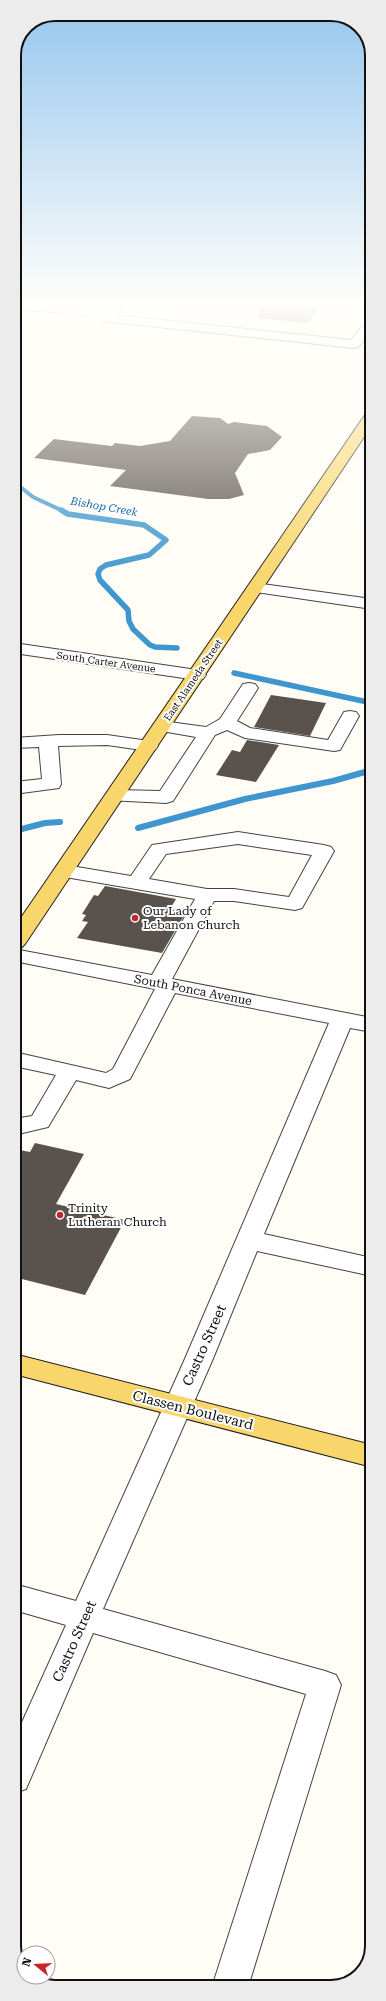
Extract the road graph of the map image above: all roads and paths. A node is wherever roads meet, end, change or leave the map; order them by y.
1 (365, 425) edge
2 (254, 588) junction
3 (365, 603) edge
4 (21, 649) edge
5 (197, 675) junction
6 (249, 688) dead end
7 (350, 716) dead end
8 (227, 723) junction
9 (162, 726) junction
10 (207, 733) junction
11 (48, 741) junction
12 (21, 743) edge
13 (149, 746) junction
14 (21, 787) edge
15 (115, 796) junction
16 (64, 871) junction
17 (136, 883) junction
18 (207, 895) junction
19 (21, 934) edge
20 (21, 956) edge
21 (164, 984) junction
22 (342, 1020) junction
23 (365, 1024) edge
24 (21, 1060) edge
25 (70, 1071) junction
26 (21, 1126) edge
27 (249, 1240) junction
28 (365, 1265) edge
29 (21, 1366) edge
30 (177, 1406) junction
31 (365, 1454) edge
32 (21, 1599) edge
33 (85, 1617) junction
34 (21, 1762) edge
35 (232, 1980) edge

1 - 2 main road, East Alameda Street
2 - 3 street
2 - 5 main road, East Alameda Street
4 - 5 street, South Carter Avenue
5 - 9 main road, East Alameda Street
6 - 8 street
7 - 8 street
8 - 10 street
9 - 10 street
9 - 13 main road, East Alameda Street
10 - 15 street
11 - 12 street
11 - 13 street
11 - 14 street
13 - 15 main road, East Alameda Street
15 - 16 main road, East Alameda Street
16 - 17 street
16 - 19 main road, East Alameda Street
17 - 18 street
17 - 18 street
18 - 21 street
20 - 21 street, South Ponca Avenue
21 - 22 street, South Ponca Avenue
21 - 25 street
22 - 23 street, South Ponca Avenue
22 - 27 street, Castro Street
24 - 25 street
25 - 26 street
27 - 28 street
27 - 30 street, Castro Street
29 - 30 main road, Classen Boulevard
30 - 31 main road, Classen Boulevard
30 - 33 street, Castro Street
32 - 33 street
33 - 34 street, Castro Street
33 - 35 street

